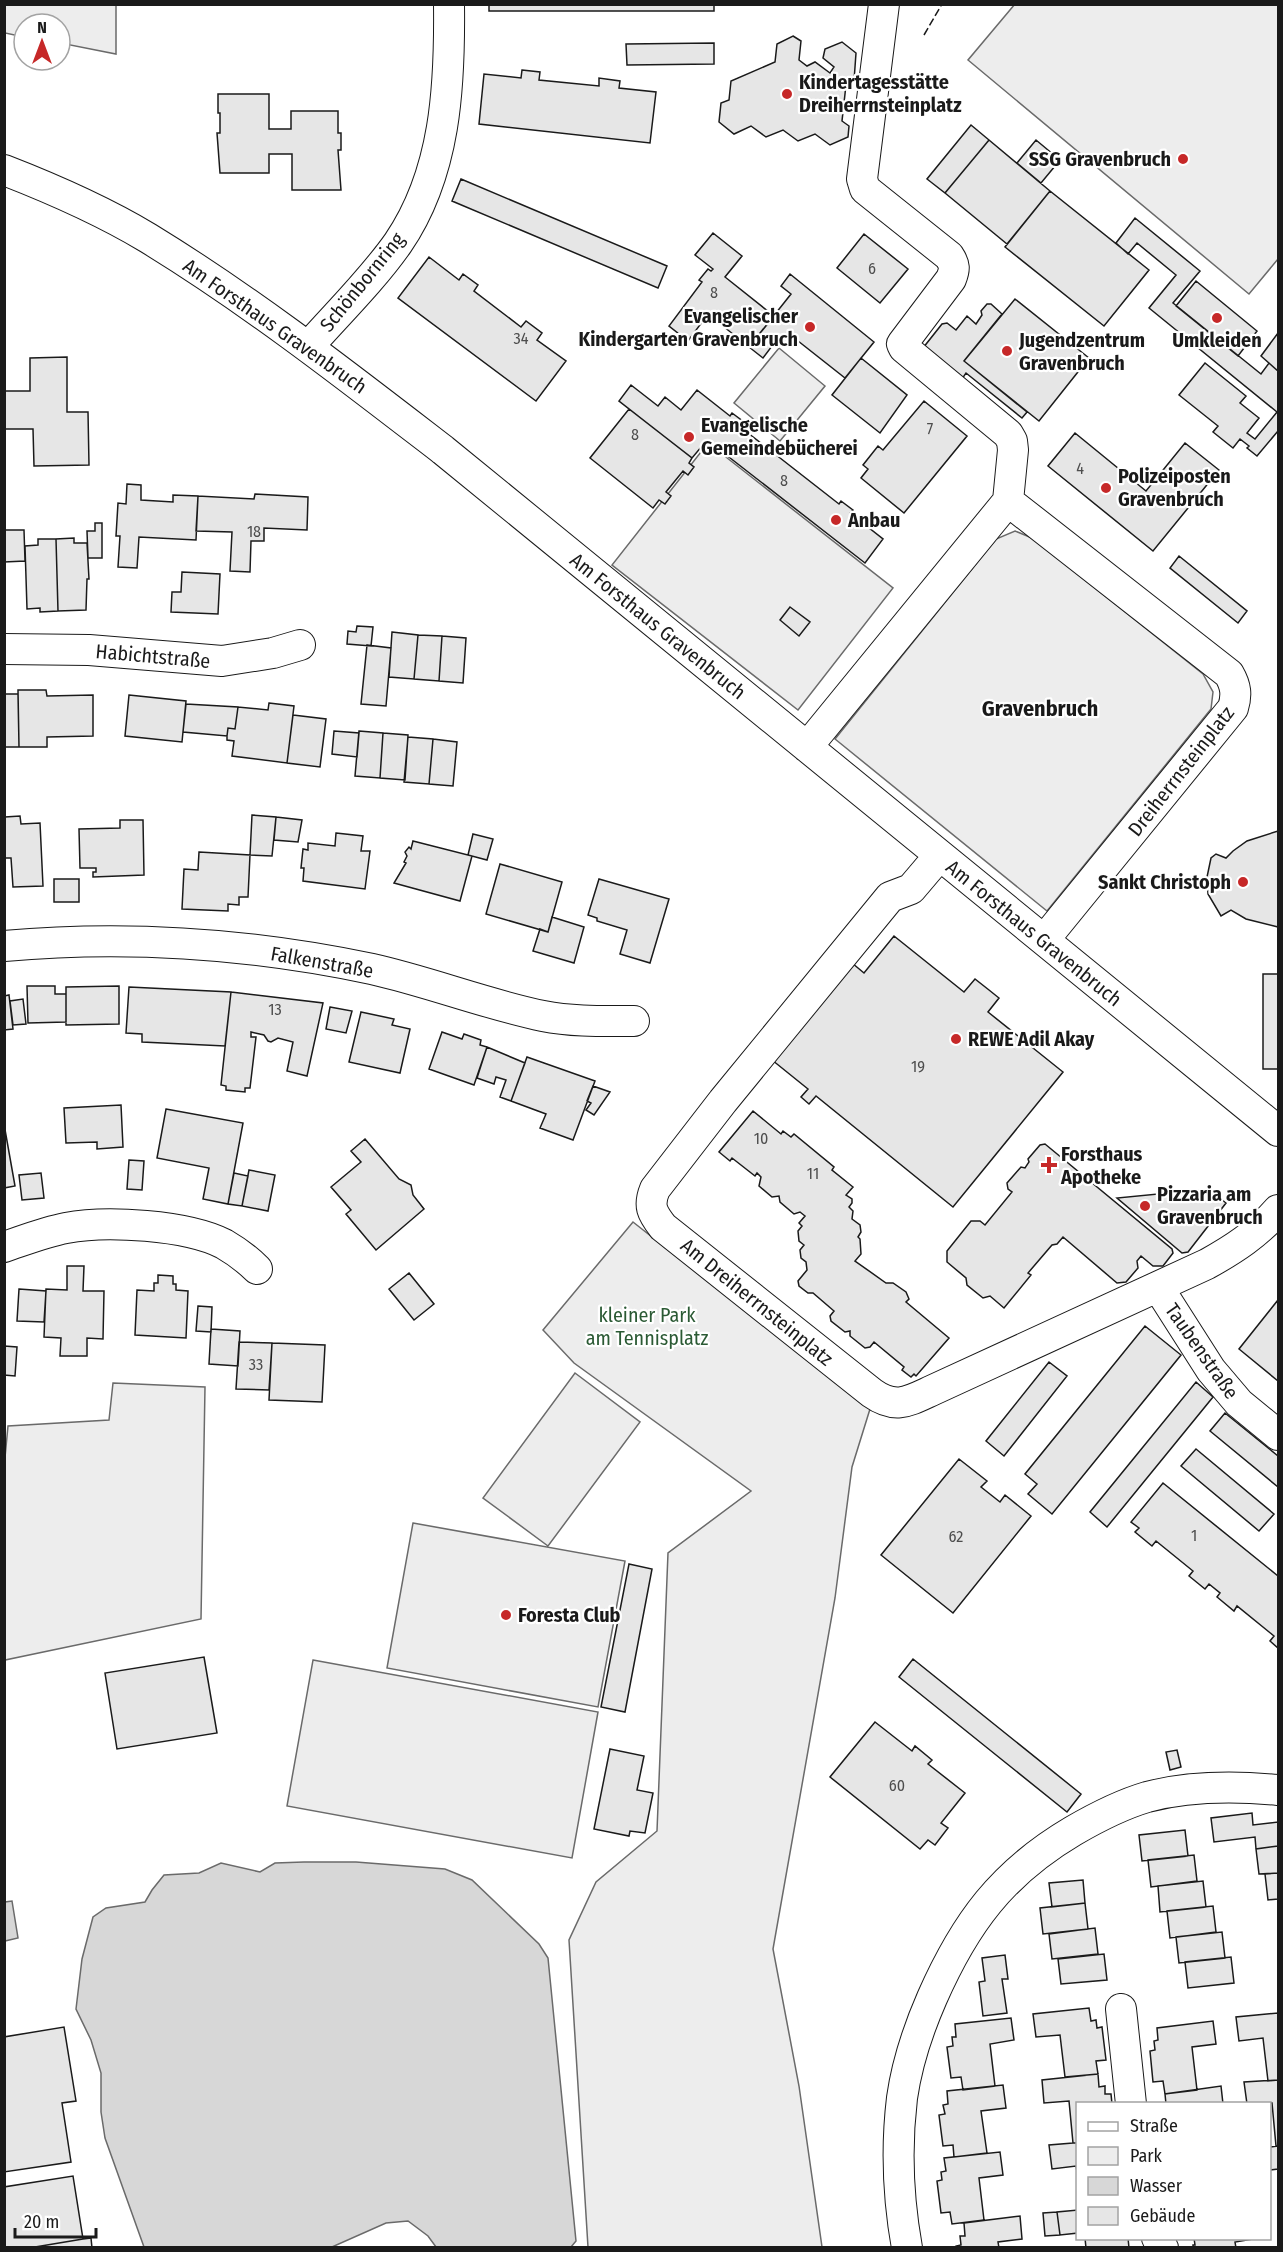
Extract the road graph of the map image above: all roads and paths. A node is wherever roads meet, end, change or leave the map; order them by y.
1 (449, 4) edge
2 (884, 4) edge
3 (4, 170) edge
4 (308, 347) junction
5 (1008, 501) junction
6 (300, 645) dead end
7 (4, 649) edge
8 (807, 747) junction
9 (939, 855) junction
10 (1044, 940) junction
11 (4, 946) edge
12 (634, 1021) dead end
13 (1278, 1131) edge
14 (1278, 1210) edge
15 (4, 1247) edge
16 (257, 1269) dead end
17 (1158, 1287) junction
18 (1278, 1435) edge
19 (1278, 1790) edge
20 (1121, 2009) dead end
21 (1131, 2102) edge
22 (907, 2247) edge

1 - 4 street, Schönbornring
2 - 5 street
3 - 4 street, Am Forsthaus Gravenbruch
4 - 8 street, Am Forsthaus Gravenbruch
5 - 8 street
5 - 10 street, Dreiherrnsteinplatz
6 - 7 street, Habichtstraße
8 - 9 street, Am Forsthaus Gravenbruch
9 - 10 street, Am Forsthaus Gravenbruch
9 - 17 street, Am Dreiherrnsteinplatz
10 - 13 street, Am Forsthaus Gravenbruch
11 - 12 street, Falkenstraße
14 - 17 street, Am Dreiherrnsteinplatz
15 - 16 street
17 - 18 street, Taubenstraße
19 - 22 street
20 - 21 street

